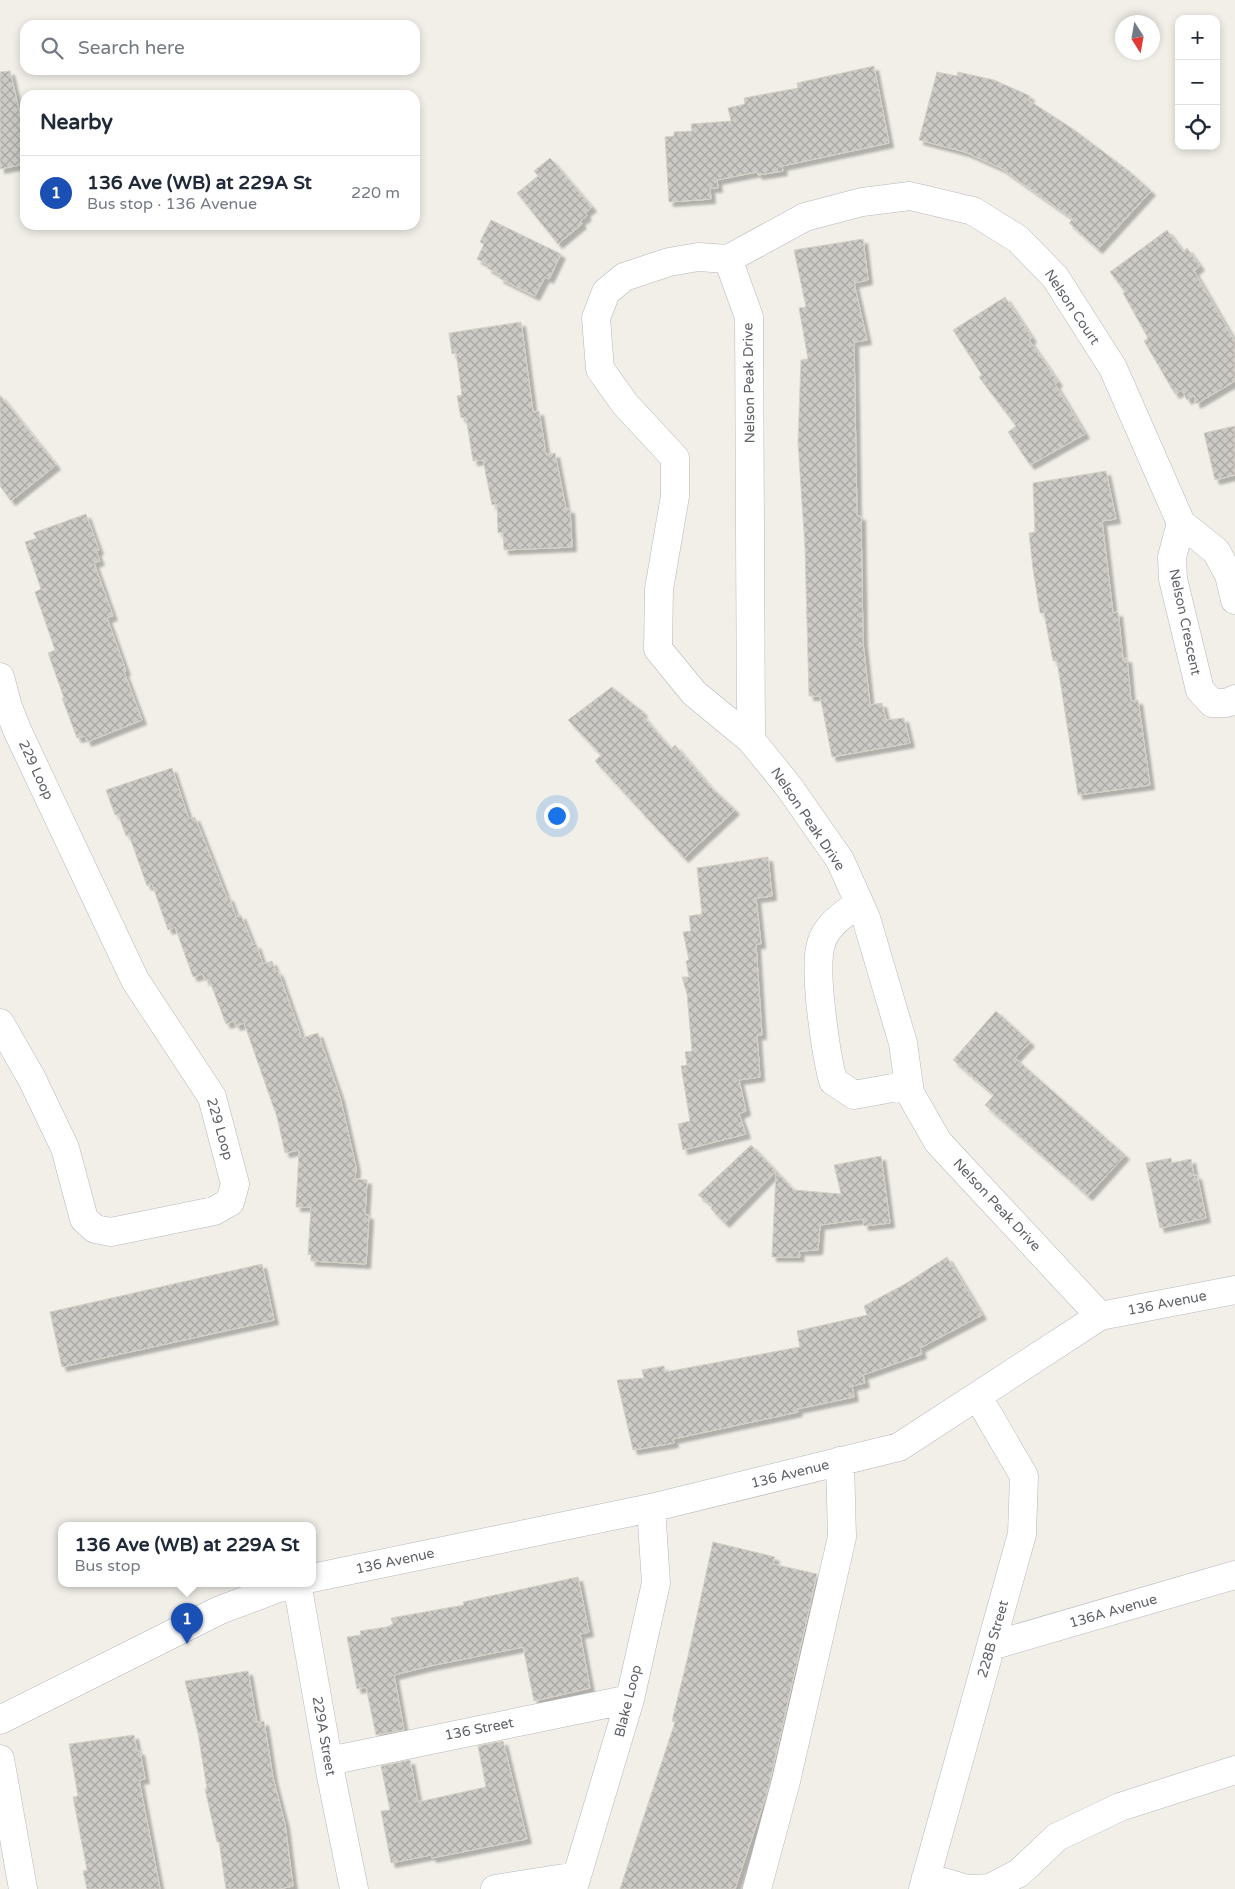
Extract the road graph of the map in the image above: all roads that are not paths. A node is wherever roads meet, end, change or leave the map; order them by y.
1 (728, 259) junction
2 (1181, 523) junction
3 (1235, 600) edge
4 (0, 677) edge
5 (1231, 701) edge
6 (751, 740) junction
7 (859, 903) junction
8 (0, 1023) edge
9 (908, 1085) junction
10 (1235, 1290) edge
11 (1100, 1316) junction
12 (978, 1397) junction
13 (840, 1462) junction
14 (651, 1508) junction
15 (1235, 1575) edge
16 (316, 1577) edge
17 (281, 1587) edge
18 (298, 1587) edge
19 (991, 1646) junction
20 (630, 1699) junction
21 (0, 1720) edge
22 (0, 1759) edge
23 (329, 1761) junction
24 (1235, 1770) edge
25 (575, 1882) edge
26 (925, 1883) edge
27 (23, 1889) edge
28 (354, 1889) edge
29 (495, 1889) edge
30 (757, 1889) edge
31 (967, 1889) edge
32 (972, 1889) edge

1 - 2 street, Nelson Court
1 - 6 street, Nelson Peak Drive
1 - 6 street, Nelson Peak Drive
2 - 3 street, Nelson Court
2 - 5 street, Nelson Crescent
4 - 8 street, 229 Loop
6 - 7 street, Nelson Peak Drive
7 - 9 street, Nelson Peak Drive
7 - 9 street
9 - 11 street, Nelson Peak Drive
10 - 11 street, 136 Avenue
11 - 12 street, 136 Avenue
12 - 13 street, 136 Avenue
12 - 19 street, 228B Street
13 - 14 street, 136 Avenue
13 - 30 street
14 - 16 street, 136 Avenue
14 - 20 street, Blake Loop
15 - 19 street, 136A Avenue
17 - 21 street
18 - 23 street, 229A Street
19 - 26 street, 228B Street
20 - 23 street, 136 Street
20 - 25 street, Blake Loop
22 - 27 street
23 - 28 street, 229A Street
24 - 32 street
25 - 29 street
26 - 31 street

